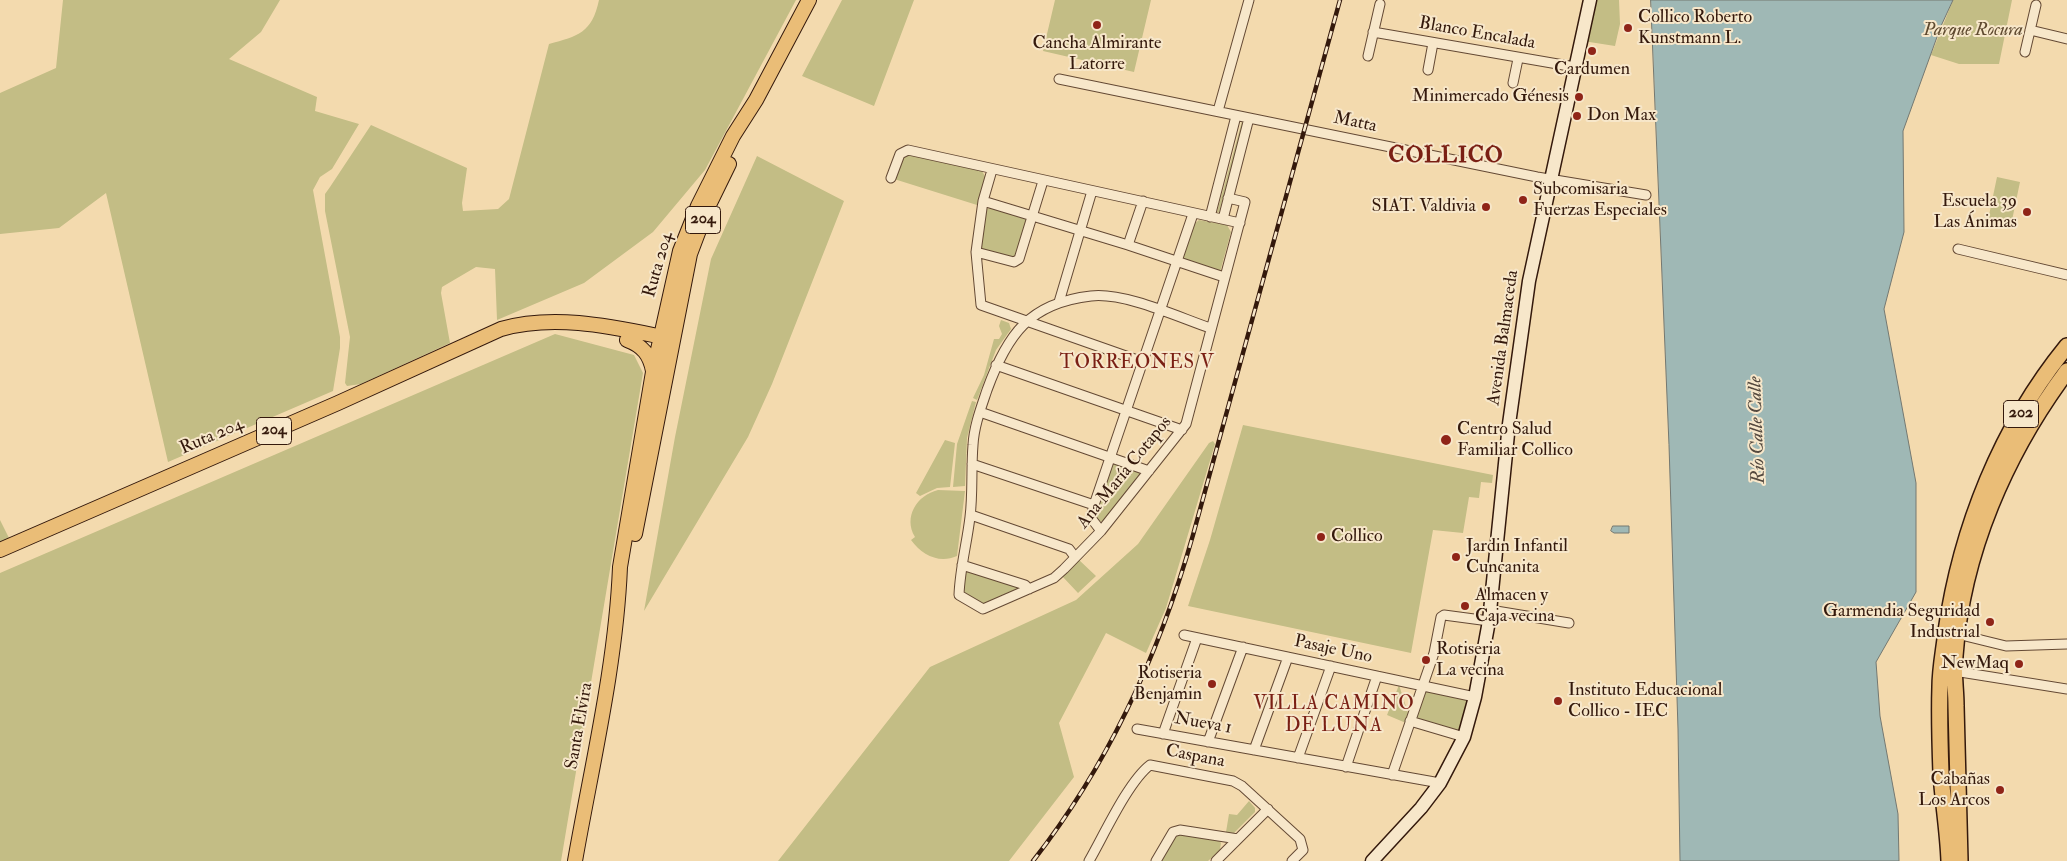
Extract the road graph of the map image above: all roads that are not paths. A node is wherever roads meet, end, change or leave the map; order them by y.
1 (810, 0) edge
2 (1249, 0) edge
3 (1590, 0) edge
4 (1380, 4) dead end
5 (2036, 6) dead end
6 (2030, 30) junction
7 (1373, 32) junction
8 (2067, 40) edge
9 (1433, 43) junction
10 (2025, 52) dead end
11 (1368, 56) dead end
12 (1518, 59) junction
13 (1575, 67) junction
14 (1428, 70) dead end
15 (1059, 79) dead end
16 (1513, 84) dead end
17 (756, 100) junction
18 (1218, 112) junction
19 (1236, 116) junction
20 (1249, 118) junction
21 (992, 170) junction
22 (891, 178) dead end
23 (1551, 179) junction
24 (1043, 180) junction
25 (1092, 191) junction
26 (1646, 195) dead end
27 (1228, 198) junction
28 (983, 201) junction
29 (1143, 201) junction
30 (1193, 214) junction
31 (1033, 216) junction
32 (1210, 217) junction
33 (1223, 219) junction
34 (1240, 223) junction
35 (1080, 230) junction
36 (1128, 245) junction
37 (1958, 250) dead end
38 (976, 252) junction
39 (1176, 262) junction
40 (2067, 274) edge
41 (1224, 277) junction
42 (1059, 302) junction
43 (666, 309) junction
44 (1159, 311) junction
45 (551, 322) junction
46 (1024, 322) junction
47 (1210, 328) junction
48 (643, 334) junction
49 (627, 340) junction
50 (666, 342) junction
51 (2067, 346) edge
52 (1143, 362) junction
53 (996, 366) junction
54 (2067, 371) edge
55 (653, 372) junction
56 (1127, 410) junction
57 (980, 412) junction
58 (1182, 430) junction
59 (1110, 457) junction
60 (972, 464) junction
61 (1149, 471) junction
62 (1094, 505) junction
63 (971, 515) junction
64 (1101, 531) junction
65 (0, 550) edge
66 (1076, 557) junction
67 (962, 564) junction
68 (1029, 589) junction
69 (619, 598) junction
70 (1489, 615) junction
71 (1569, 623) dead end
72 (1952, 628) junction
73 (1184, 636) dead end
74 (1197, 638) junction
75 (2067, 644) edge
76 (1243, 647) junction
77 (1288, 657) junction
78 (1332, 666) junction
79 (1954, 671) junction
80 (1377, 676) junction
81 (1423, 686) junction
82 (2067, 689) edge
83 (1475, 697) junction
84 (1410, 721) junction
85 (1138, 729) dead end
86 (1163, 734) junction
87 (1464, 737) junction
88 (1208, 742) junction
89 (1254, 750) junction
90 (1298, 758) junction
91 (1346, 767) junction
92 (1392, 775) junction
93 (1440, 783) junction
94 (1268, 809) junction
95 (1238, 839) junction
96 (575, 861) edge
97 (1089, 861) edge
98 (1156, 861) edge
99 (1216, 861) edge
100 (1292, 861) edge
101 (1372, 861) edge
102 (1948, 861) edge
103 (1960, 861) edge

1 - 17 main road, Ruta 204 / 204
2 - 18 street
3 - 13 main road, Avenida Balmaceda
4 - 7 street
5 - 6 street
6 - 8 street
6 - 10 street
7 - 9 street, Blanco Encalada
7 - 11 street
9 - 12 street, Blanco Encalada
9 - 14 street
12 - 13 street, Blanco Encalada
12 - 16 street
13 - 23 main road, Avenida Balmaceda
15 - 18 street, Matta
17 - 43 main road, Ruta 204 / 204
17 - 50 main road, Ruta 204 / 204
18 - 19 street, Matta
19 - 20 street, Matta
19 - 32 street
20 - 23 street, Matta
20 - 27 street
21 - 22 street
21 - 24 street
21 - 28 street
23 - 26 street, Matta
23 - 70 main road, Avenida Balmaceda
24 - 25 street
24 - 31 street
25 - 29 street
25 - 35 street
27 - 33 street
27 - 34 street, Ana María Cotapos
28 - 31 street
28 - 38 street
29 - 30 street
29 - 36 street
30 - 32 street
30 - 39 street
31 - 35 street
31 - 38 street
32 - 33 street
33 - 34 street
34 - 41 street, Ana María Cotapos
35 - 36 street
35 - 42 street
36 - 39 street
37 - 40 street
38 - 46 street
39 - 41 street
39 - 44 street
41 - 47 street, Ana María Cotapos
42 - 44 street
42 - 46 street
43 - 48 main road
43 - 50 main road, Ruta 204 / 204
44 - 47 street
44 - 52 street
45 - 48 main road, Ruta 204 / 204
45 - 49 main road, Ruta 204 / 204
45 - 65 main road, Ruta 204 / 204
46 - 52 street
46 - 53 street
47 - 58 street, Ana María Cotapos
48 - 50 main road, Ruta 204 / 204
49 - 50 main road, Ruta 204 / 204
49 - 55 main road
50 - 55 main road, Santa Elvira
50 - 69 main road, Santa Elvira
51 - 72 highway, 202
52 - 56 street
53 - 56 street
53 - 57 street
54 - 72 highway, 202
55 - 69 main road, Santa Elvira
56 - 58 street
56 - 59 street
57 - 59 street
57 - 60 street
58 - 61 street, Ana María Cotapos
59 - 61 street
59 - 62 street
60 - 62 street
60 - 63 street
61 - 64 street, Ana María Cotapos
62 - 64 street
63 - 66 street
63 - 67 street
64 - 66 street, Ana María Cotapos
66 - 68 street, Ana María Cotapos
67 - 68 street
67 - 68 street, Ana María Cotapos
69 - 96 main road, Santa Elvira
70 - 71 street
70 - 81 street
70 - 83 main road, Avenida Balmaceda
72 - 75 street
72 - 79 highway, 202
72 - 102 highway, 202
73 - 74 street, Pasaje Uno
74 - 76 street, Pasaje Uno
74 - 86 street
76 - 77 street, Pasaje Uno
76 - 88 street
77 - 78 street, Pasaje Uno
77 - 89 street
78 - 80 street, Pasaje Uno
78 - 90 street
79 - 82 street
79 - 103 highway, 202
80 - 81 street, Pasaje Uno
80 - 91 street
81 - 83 street, Pasaje Uno
81 - 84 street
83 - 87 main road, Avenida Balmaceda
84 - 87 street
84 - 92 street
85 - 86 street, Nueva 1
86 - 88 street, Nueva 1
87 - 93 main road, Avenida Balmaceda
88 - 89 street, Nueva 1
89 - 90 street, Nueva 1
90 - 91 street, Nueva 1
91 - 92 street, Nueva 1
92 - 93 street, Nueva 1
93 - 101 main road, Avenida Balmaceda
94 - 95 street
94 - 97 street, Caspana
94 - 100 street, Caspana
95 - 98 street
95 - 99 street

